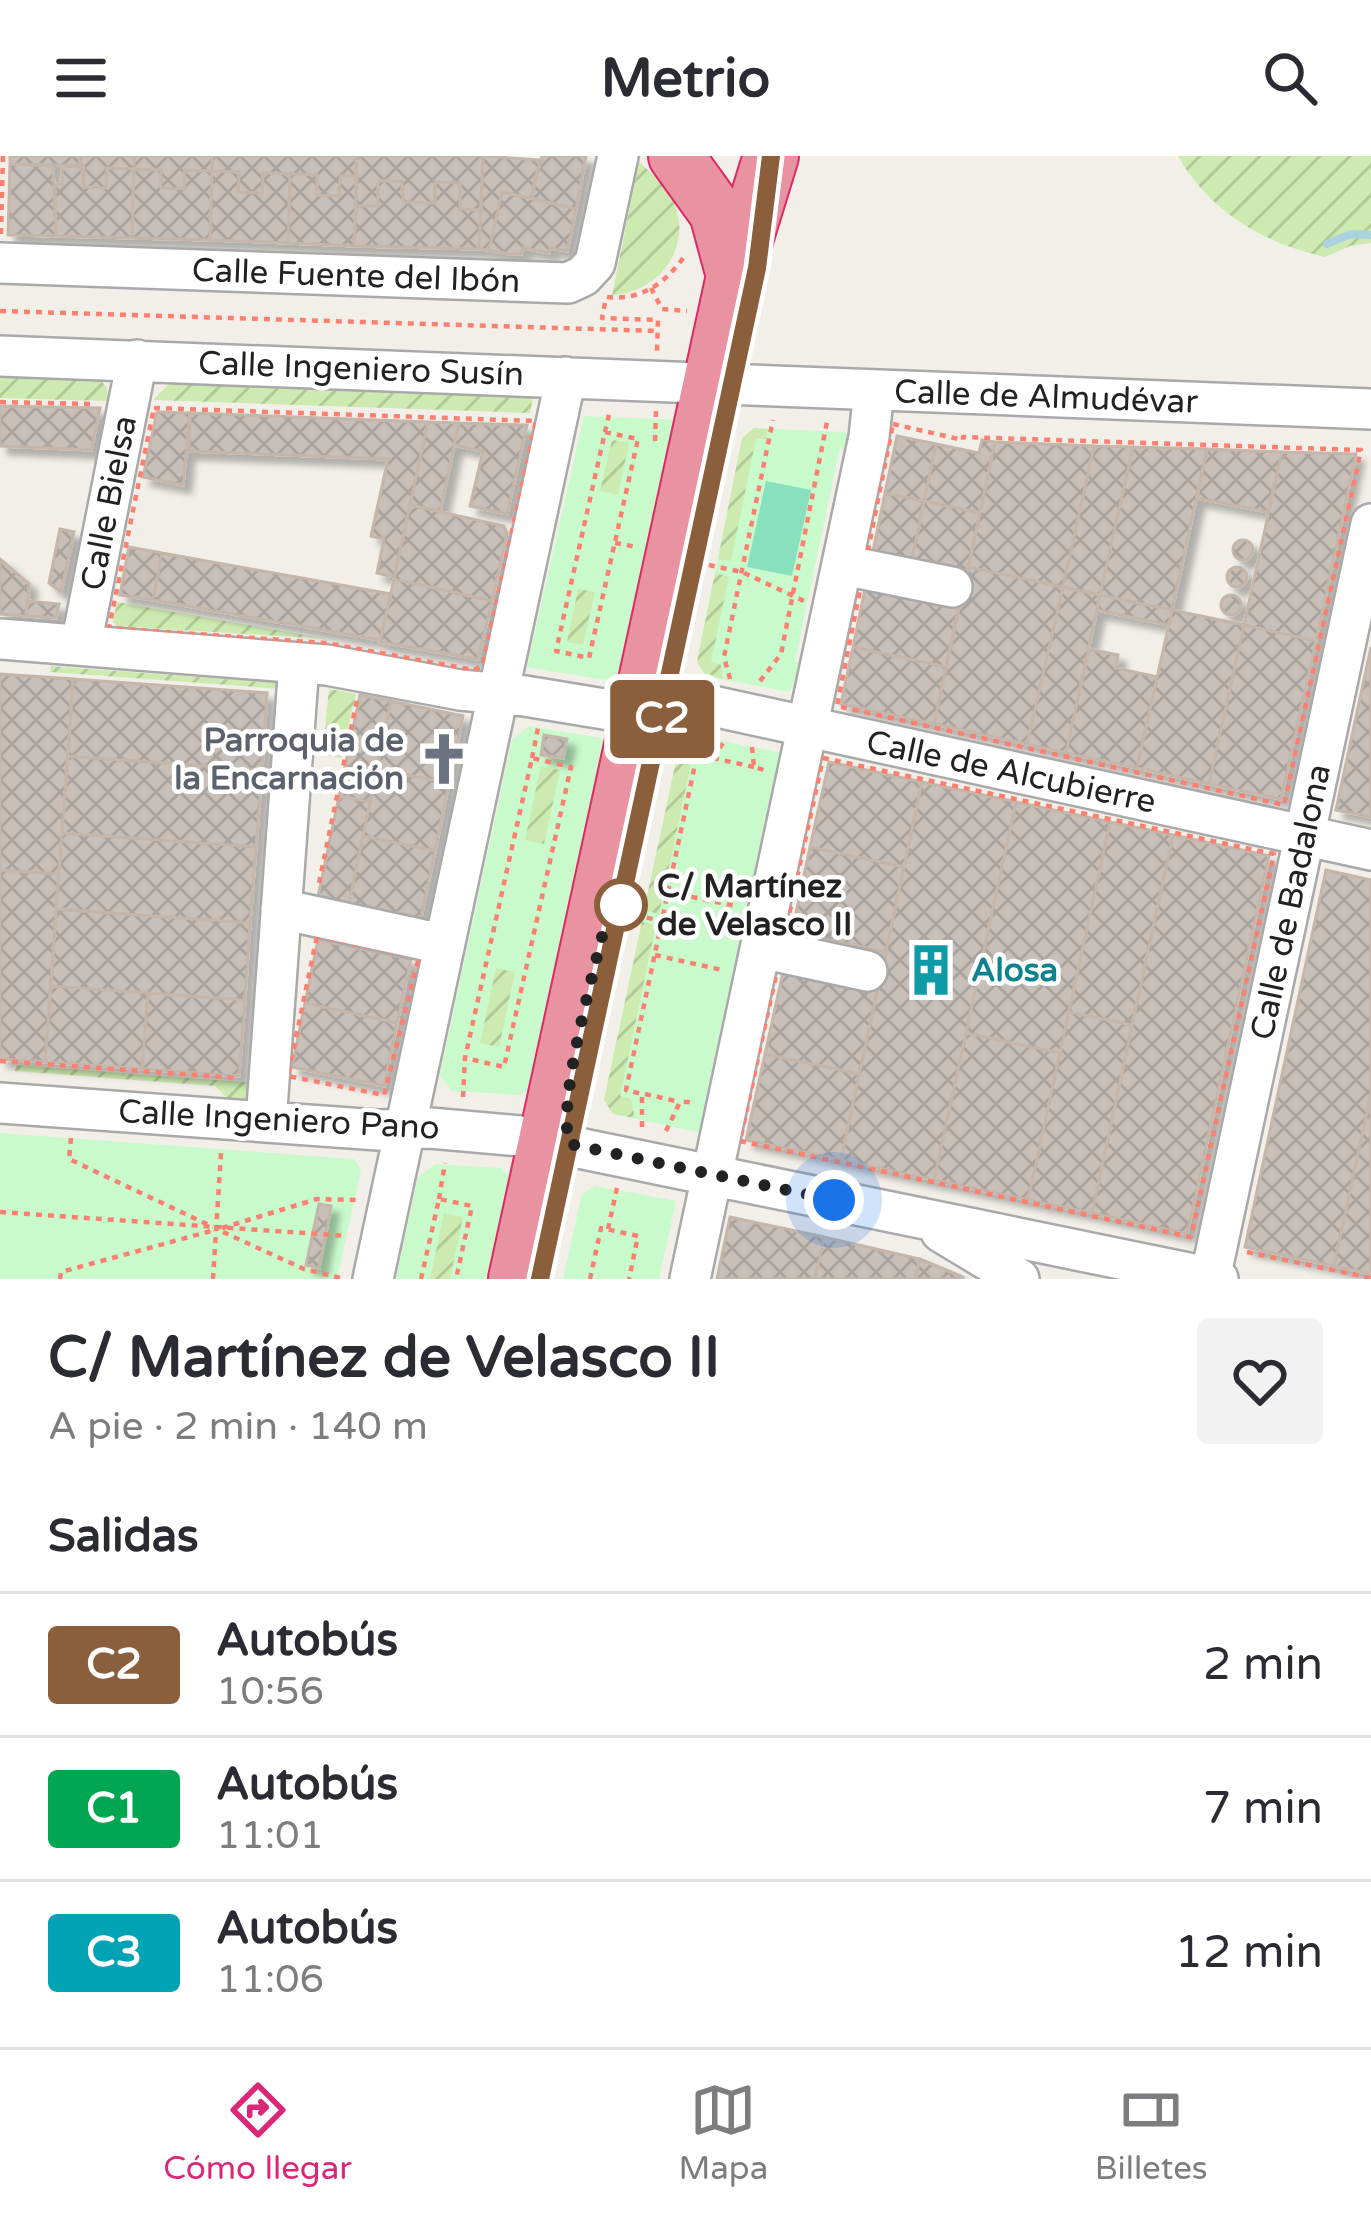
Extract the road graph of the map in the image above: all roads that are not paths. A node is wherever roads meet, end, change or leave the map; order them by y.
1 (618, 156) edge
2 (677, 156) edge
3 (757, 168) edge
4 (0, 263) edge
5 (705, 280) junction
6 (0, 356) edge
7 (137, 360) junction
8 (566, 377) junction
9 (735, 390) junction
10 (874, 390) junction
11 (1371, 409) edge
12 (1371, 524) edge
13 (853, 567) junction
14 (952, 587) dead end
15 (0, 639) edge
16 (81, 645) junction
17 (317, 670) junction
18 (498, 693) junction
19 (658, 696) junction
20 (808, 728) junction
21 (316, 755) road end
22 (1306, 837) junction
23 (1371, 850) edge
24 (299, 904) junction
25 (442, 944) junction
26 (750, 944) junction
27 (867, 971) dead end
28 (0, 1103) edge
29 (266, 1122) junction
30 (405, 1129) junction
31 (557, 1142) junction
32 (713, 1173) junction
33 (915, 1217) junction
34 (1219, 1271) edge
35 (373, 1279) edge
36 (516, 1279) edge
37 (528, 1279) edge
38 (539, 1279) edge
39 (690, 1279) edge
40 (1019, 1279) edge

1 - 4 street, Calle Fuente del Ibón
2 - 3 highway
2 - 5 highway
3 - 5 highway
3 - 9 highway
5 - 9 highway
6 - 7 street, Calle Ingeniero Susín
7 - 8 street, Calle Ingeniero Susín
7 - 16 street, Calle Bielsa
8 - 9 street, Calle Ingeniero Susín
8 - 18 street
9 - 10 street, Calle de Almudévar
9 - 19 highway
10 - 11 street, Calle de Almudévar
10 - 13 street
12 - 22 street, Calle de Badalona
13 - 14 street
13 - 20 street
15 - 16 street, Calle de Alcubierre
16 - 17 street, Calle de Alcubierre
17 - 18 street, Calle de Alcubierre
17 - 21 street
17 - 24 street
18 - 19 street, Calle de Alcubierre
18 - 25 street
19 - 20 street, Calle de Alcubierre
19 - 31 highway
19 - 31 highway
20 - 22 street, Calle de Alcubierre
20 - 26 street
22 - 23 street, Calle de Alcubierre
22 - 34 street, Calle de Badalona
24 - 25 street
24 - 29 street
25 - 30 street
26 - 27 street
26 - 32 street
28 - 29 street, Calle Ingeniero Pano
29 - 30 street, Calle Ingeniero Pano
30 - 31 street, Calle Ingeniero Pano
30 - 35 street
31 - 32 street, Calle Ingeniero Pano
31 - 36 highway
31 - 37 street
31 - 38 highway
32 - 33 street, Calle Ingeniero Pano
32 - 39 street
33 - 34 street, Calle Ingeniero Pano
33 - 40 street

